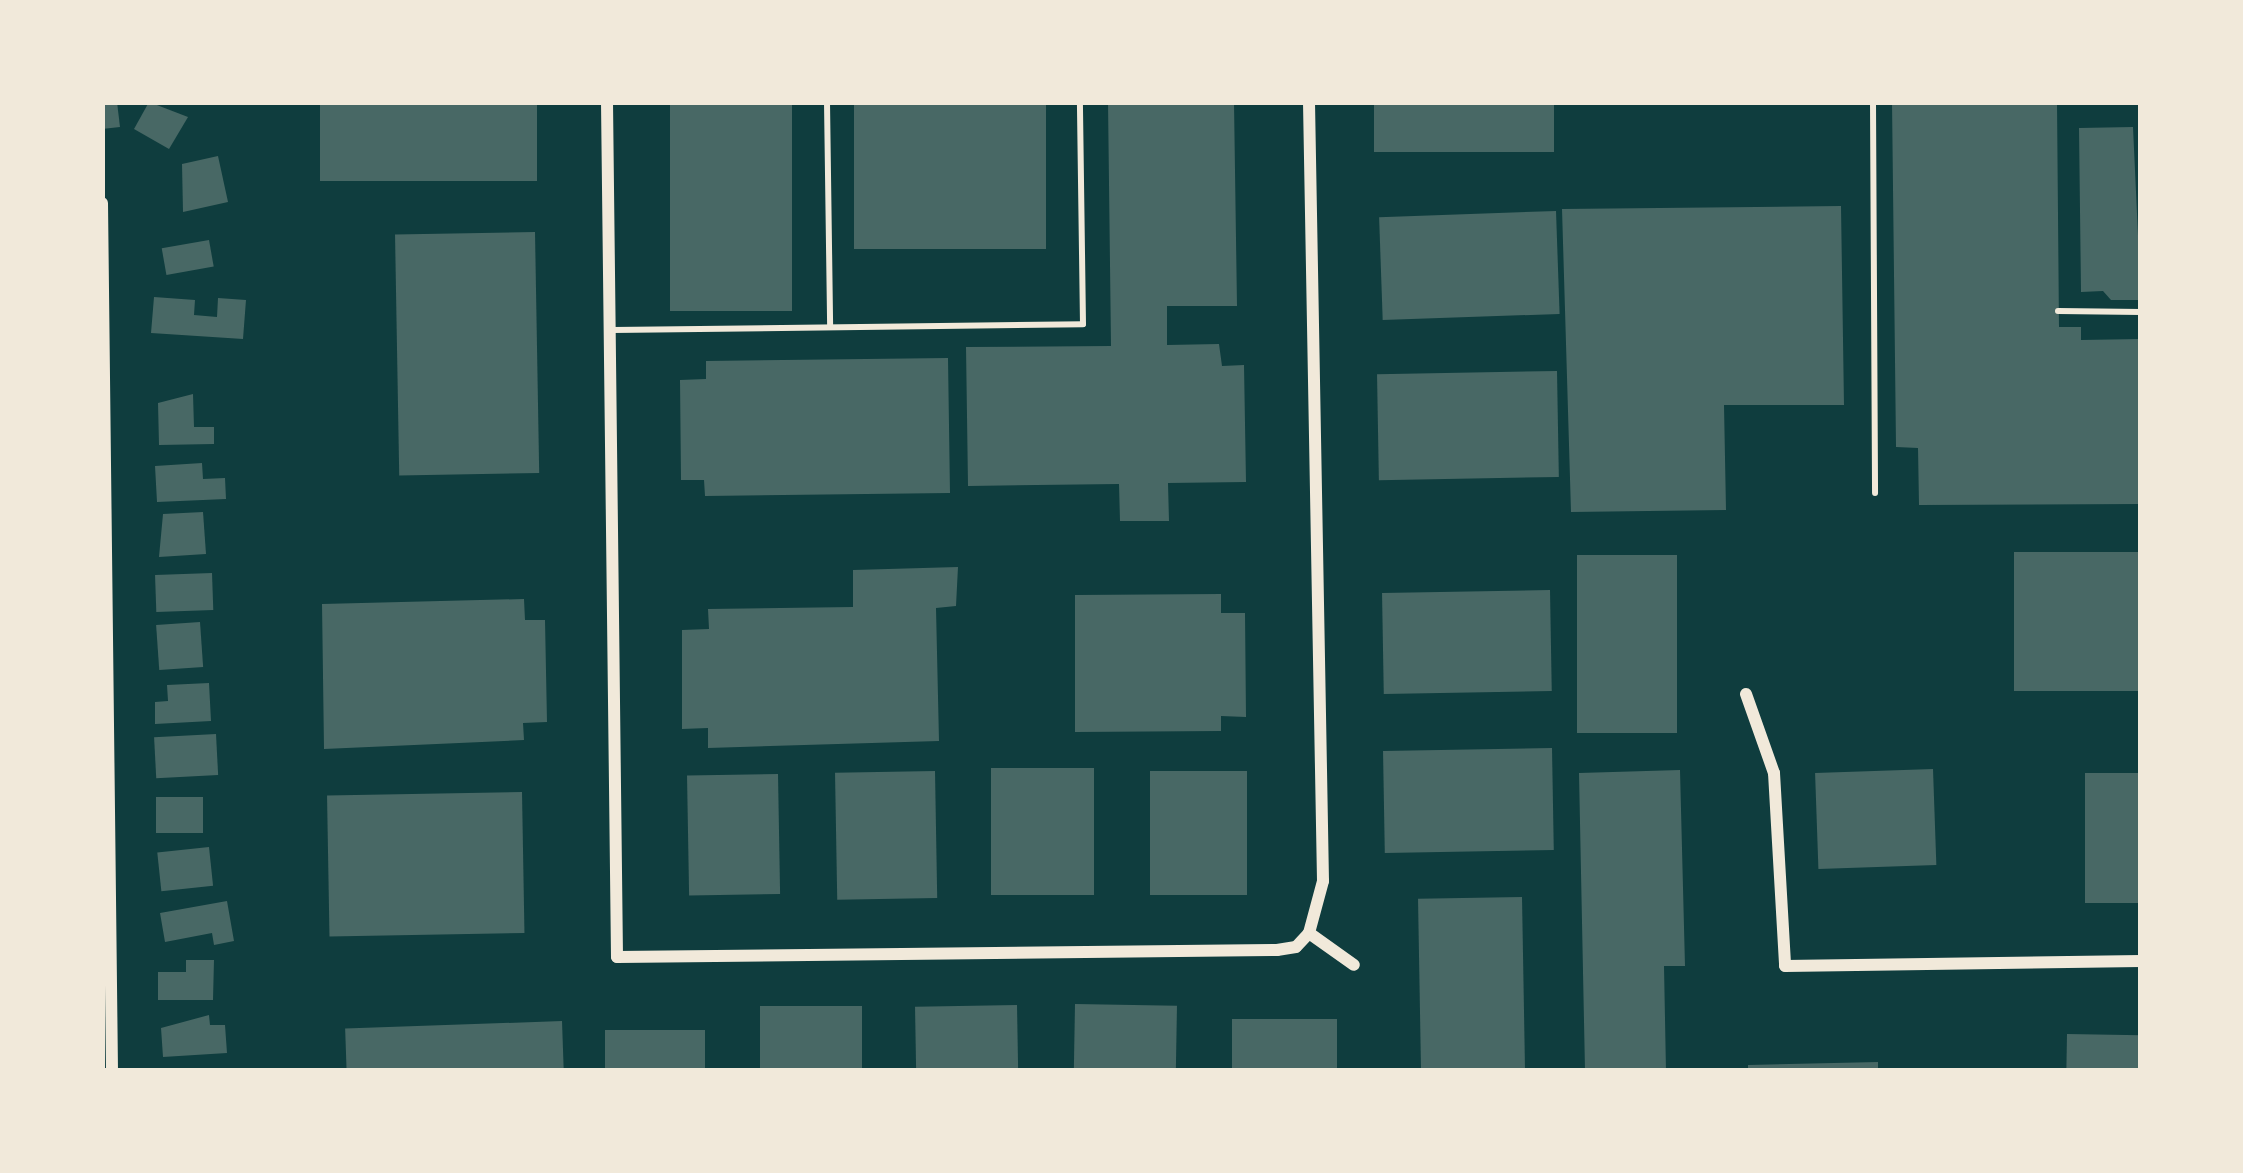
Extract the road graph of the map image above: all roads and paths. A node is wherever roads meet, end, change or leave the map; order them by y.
1 (607, 102) edge
2 (826, 102) edge
3 (1080, 102) edge
4 (1310, 102) edge
5 (1873, 102) edge
6 (102, 203) edge
7 (2058, 311) dead end
8 (2141, 312) edge
9 (830, 327) junction
10 (611, 330) junction
11 (1875, 493) dead end
12 (1746, 694) dead end
13 (1309, 934) junction
14 (2141, 961) edge
15 (1354, 965) dead end
16 (112, 1071) edge

1 - 10 street
2 - 9 lane
3 - 9 lane
4 - 13 street
5 - 11 lane
6 - 16 street
7 - 8 lane
9 - 10 lane
10 - 13 street
12 - 14 street
13 - 15 street

